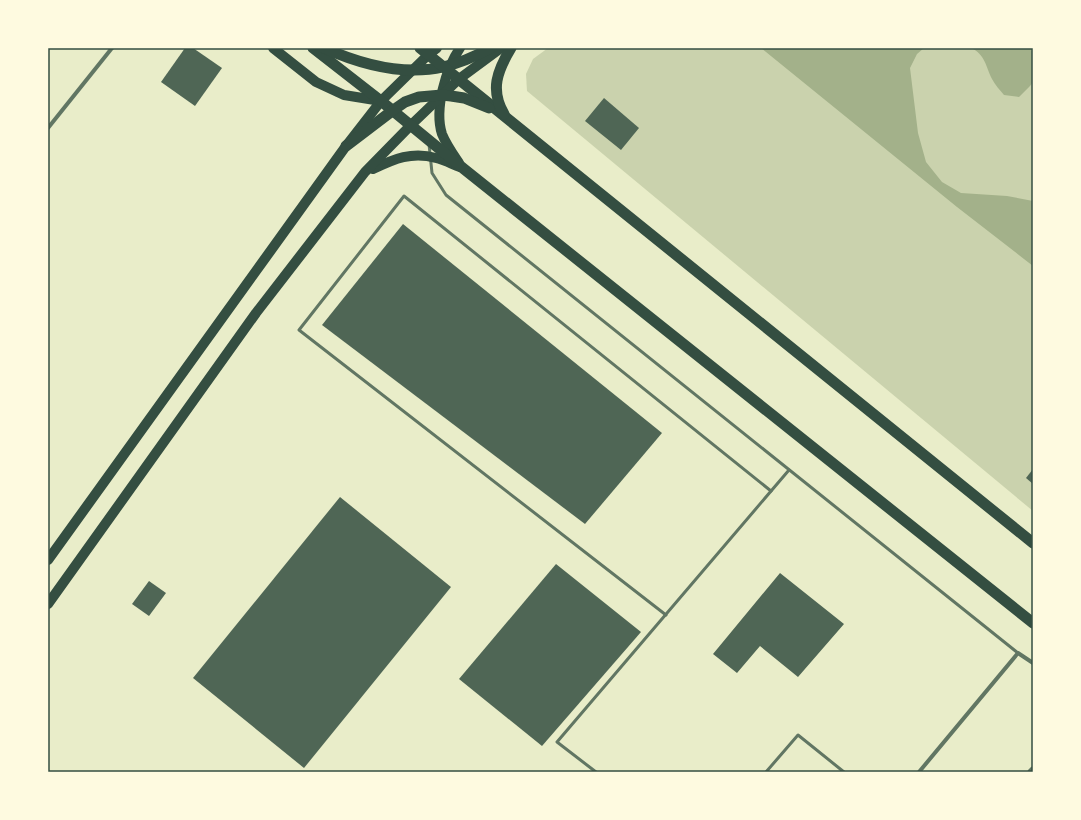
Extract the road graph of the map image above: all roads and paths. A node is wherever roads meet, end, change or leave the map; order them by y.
1 (112, 48) edge
2 (273, 48) edge
3 (313, 48) edge
4 (324, 48) edge
5 (460, 48) edge
6 (491, 48) edge
7 (501, 48) edge
8 (511, 48) edge
9 (427, 50) edge
10 (448, 67) junction
11 (413, 70) junction
12 (459, 79) junction
13 (442, 95) junction
14 (381, 101) junction
15 (392, 111) junction
16 (507, 118) junction
17 (411, 125) junction
18 (48, 128) edge
19 (428, 140) junction
20 (346, 146) junction
21 (430, 157) junction
22 (464, 169) junction
23 (365, 172) junction
24 (789, 470) junction
25 (771, 491) junction
26 (1033, 543) edge
27 (48, 560) edge
28 (48, 604) edge
29 (666, 615) junction
30 (1033, 623) edge
31 (1018, 653) junction
32 (1033, 663) edge
33 (1033, 770) edge
34 (596, 772) edge
35 (766, 772) edge
36 (844, 772) edge
37 (919, 772) edge
38 (1031, 772) edge

1 - 18 street
2 - 14 main road
3 - 14 highway
4 - 11 highway
5 - 10 main road
6 - 10 highway
7 - 12 main road
8 - 16 highway
9 - 10 highway
9 - 11 main road
10 - 11 highway
10 - 12 highway
10 - 13 main road
11 - 14 main road
12 - 13 main road
12 - 16 highway
13 - 15 highway
13 - 16 highway
13 - 17 main road
13 - 22 main road
14 - 15 highway
14 - 20 main road
15 - 17 highway
15 - 20 highway
16 - 26 highway
17 - 19 highway
17 - 23 main road
19 - 21 lane
19 - 22 highway
20 - 27 main road
21 - 22 main road
21 - 23 main road
21 - 24 lane
22 - 30 highway
23 - 28 main road
24 - 25 lane
24 - 31 lane
25 - 29 lane
25 - 29 lane
29 - 34 lane
31 - 32 street
31 - 37 street
33 - 38 street
35 - 36 lane

